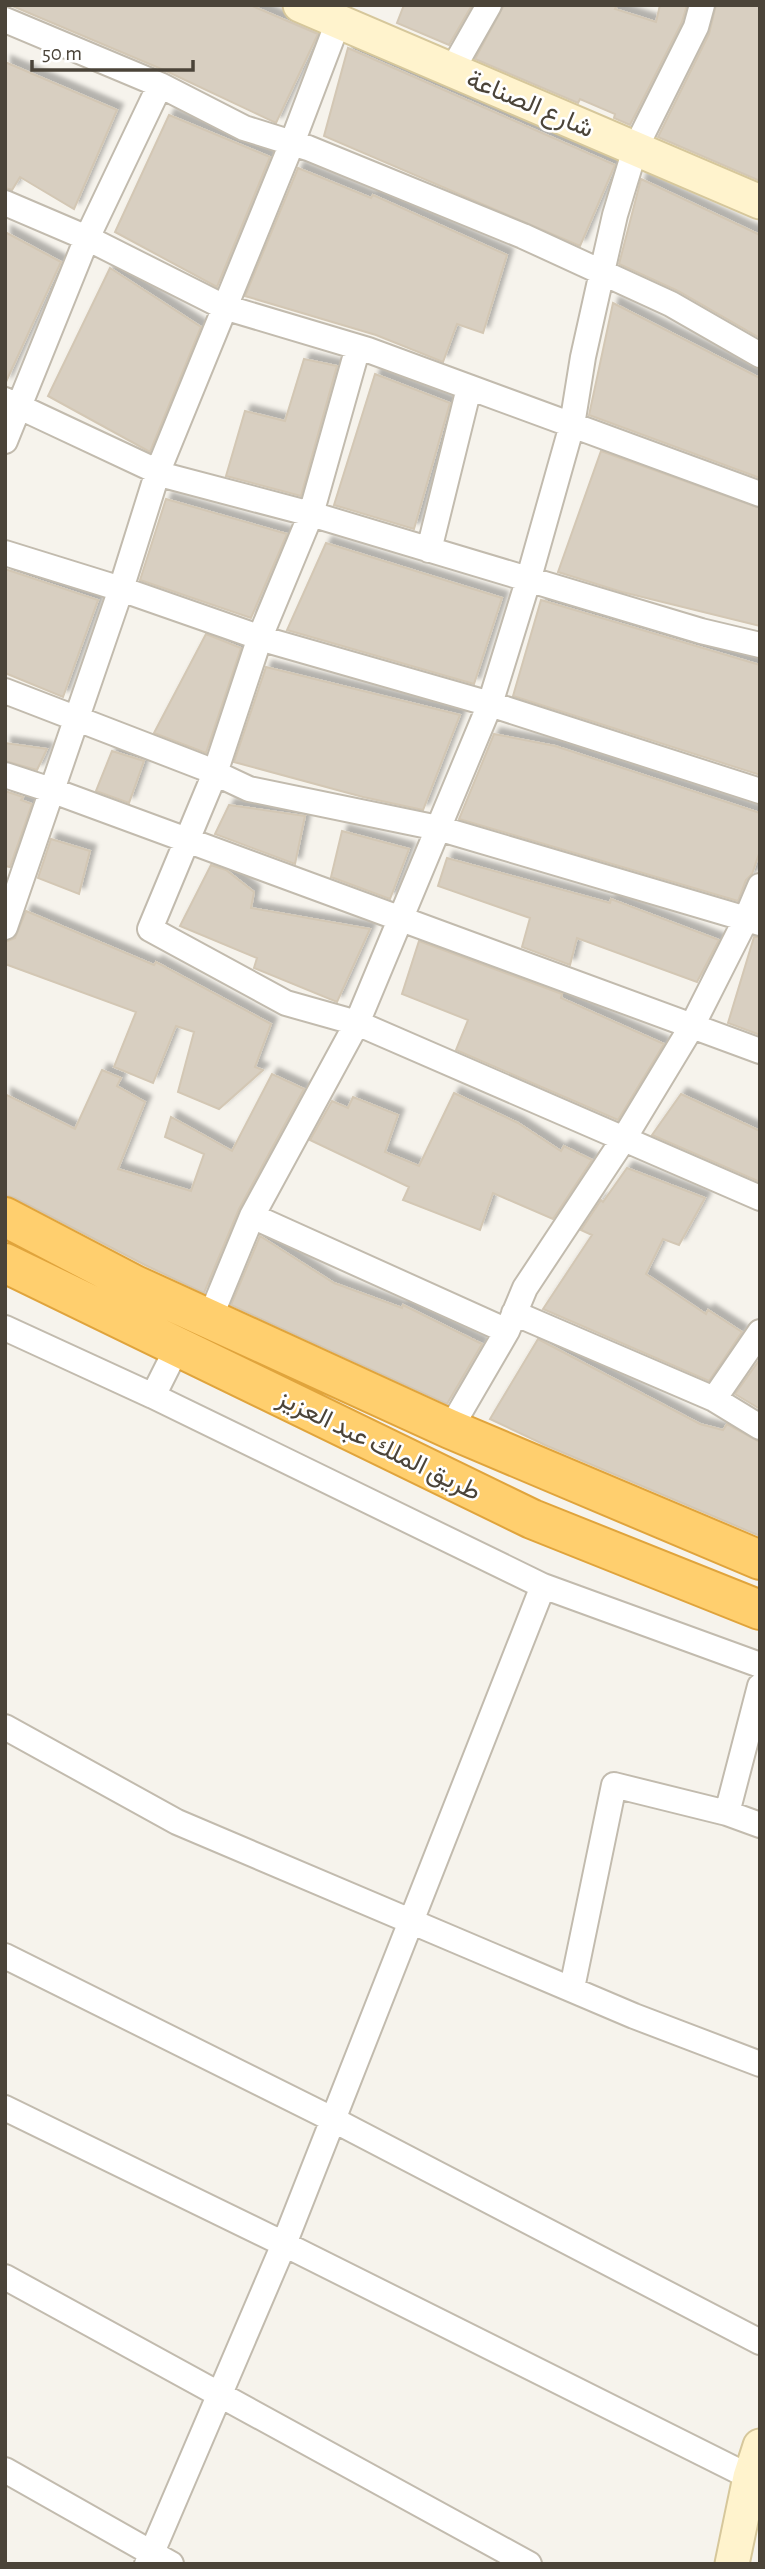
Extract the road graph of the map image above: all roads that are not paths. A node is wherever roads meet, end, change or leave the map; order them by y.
1 (300, 5) edge
2 (489, 5) edge
3 (702, 5) edge
4 (5, 20) edge
5 (338, 22) junction
6 (452, 71) junction
7 (160, 85) junction
8 (292, 143) junction
9 (635, 149) junction
10 (760, 202) edge
11 (5, 203) edge
12 (87, 238) junction
13 (602, 272) junction
14 (224, 307) junction
15 (358, 347) junction
16 (760, 355) edge
17 (469, 388) junction
18 (12, 403) edge
19 (572, 425) junction
20 (5, 441) edge
21 (158, 471) junction
22 (760, 494) edge
23 (311, 514) junction
24 (429, 550) junction
25 (5, 553) edge
26 (528, 581) junction
27 (121, 589) junction
28 (260, 637) junction
29 (760, 645) edge
30 (5, 691) edge
31 (490, 704) junction
32 (76, 719) junction
33 (215, 773) junction
34 (5, 775) edge
35 (51, 790) junction
36 (760, 791) edge
37 (438, 828) junction
38 (185, 840) junction
39 (760, 886) edge
40 (401, 920) junction
41 (753, 921) edge
42 (5, 927) edge
43 (357, 1023) junction
44 (692, 1026) junction
45 (760, 1051) edge
46 (623, 1140) junction
47 (760, 1198) edge
48 (252, 1216) junction
49 (5, 1217) edge
50 (5, 1263) edge
51 (210, 1318) junction
52 (511, 1322) junction
53 (5, 1328) edge
54 (760, 1332) edge
55 (177, 1348) junction
56 (153, 1396) junction
57 (714, 1399) junction
58 (760, 1427) edge
59 (450, 1429) junction
60 (760, 1560) edge
61 (543, 1586) junction
62 (760, 1610) edge
63 (760, 1665) edge
64 (760, 1686) edge
65 (5, 1727) edge
66 (727, 1813) junction
67 (760, 1825) edge
68 (410, 1921) junction
69 (5, 1956) edge
70 (572, 1988) junction
71 (760, 2064) edge
72 (5, 2108) edge
73 (332, 2119) junction
74 (284, 2244) junction
75 (5, 2277) edge
76 (760, 2342) edge
77 (219, 2393) junction
78 (760, 2446) edge
79 (5, 2470) edge
80 (750, 2477) junction
81 (156, 2560) edge
82 (529, 2564) edge
83 (732, 2564) edge

1 - 5 street, شارع الصناعة
2 - 6 street
3 - 9 street
4 - 7 street
5 - 6 street, شارع الصناعة
5 - 8 street
6 - 9 street, شارع الصناعة
7 - 8 street
7 - 12 street
8 - 13 street
8 - 14 street
9 - 10 street, شارع الصناعة
9 - 13 street
11 - 12 street
12 - 14 street
12 - 18 street
13 - 16 street
13 - 19 street
14 - 15 street
14 - 21 street
15 - 17 street
15 - 23 street
17 - 19 street
17 - 24 street
18 - 20 street
18 - 21 street
19 - 22 street
19 - 26 street
21 - 23 street
21 - 27 street
23 - 24 street
23 - 28 street
24 - 26 street
25 - 27 street
26 - 29 street
26 - 31 street
27 - 28 street
27 - 32 street
28 - 31 street
28 - 33 street
30 - 32 street
31 - 36 street
31 - 37 street
32 - 33 street
32 - 35 street
33 - 37 street
33 - 38 street
34 - 35 street
35 - 38 street
35 - 42 street
37 - 40 street
37 - 41 street
38 - 40 street
38 - 43 street
39 - 41 street
40 - 43 street
40 - 44 street
41 - 44 street
43 - 46 street
43 - 48 street
44 - 45 street
44 - 46 street
46 - 47 street
46 - 52 street
48 - 51 street
48 - 52 street
49 - 51 highway, طريق الملك عبد العزيز
50 - 55 highway, طريق الملك عبد العزيز
51 - 59 highway, طريق الملك عبد العزيز
52 - 57 street
52 - 59 street
53 - 56 street
54 - 57 street
55 - 56 street
55 - 62 highway, طريق الملك عبد العزيز
56 - 61 street
57 - 58 street
59 - 60 highway, طريق الملك عبد العزيز
61 - 63 street
61 - 68 street
64 - 66 street
65 - 68 street
66 - 67 street
66 - 70 street
68 - 70 street
68 - 73 street
69 - 73 street
70 - 71 street
72 - 74 street
73 - 74 street
73 - 76 street
74 - 77 street
74 - 80 street
75 - 77 street
77 - 81 street
77 - 82 street
78 - 80 street
79 - 81 street
80 - 83 street

